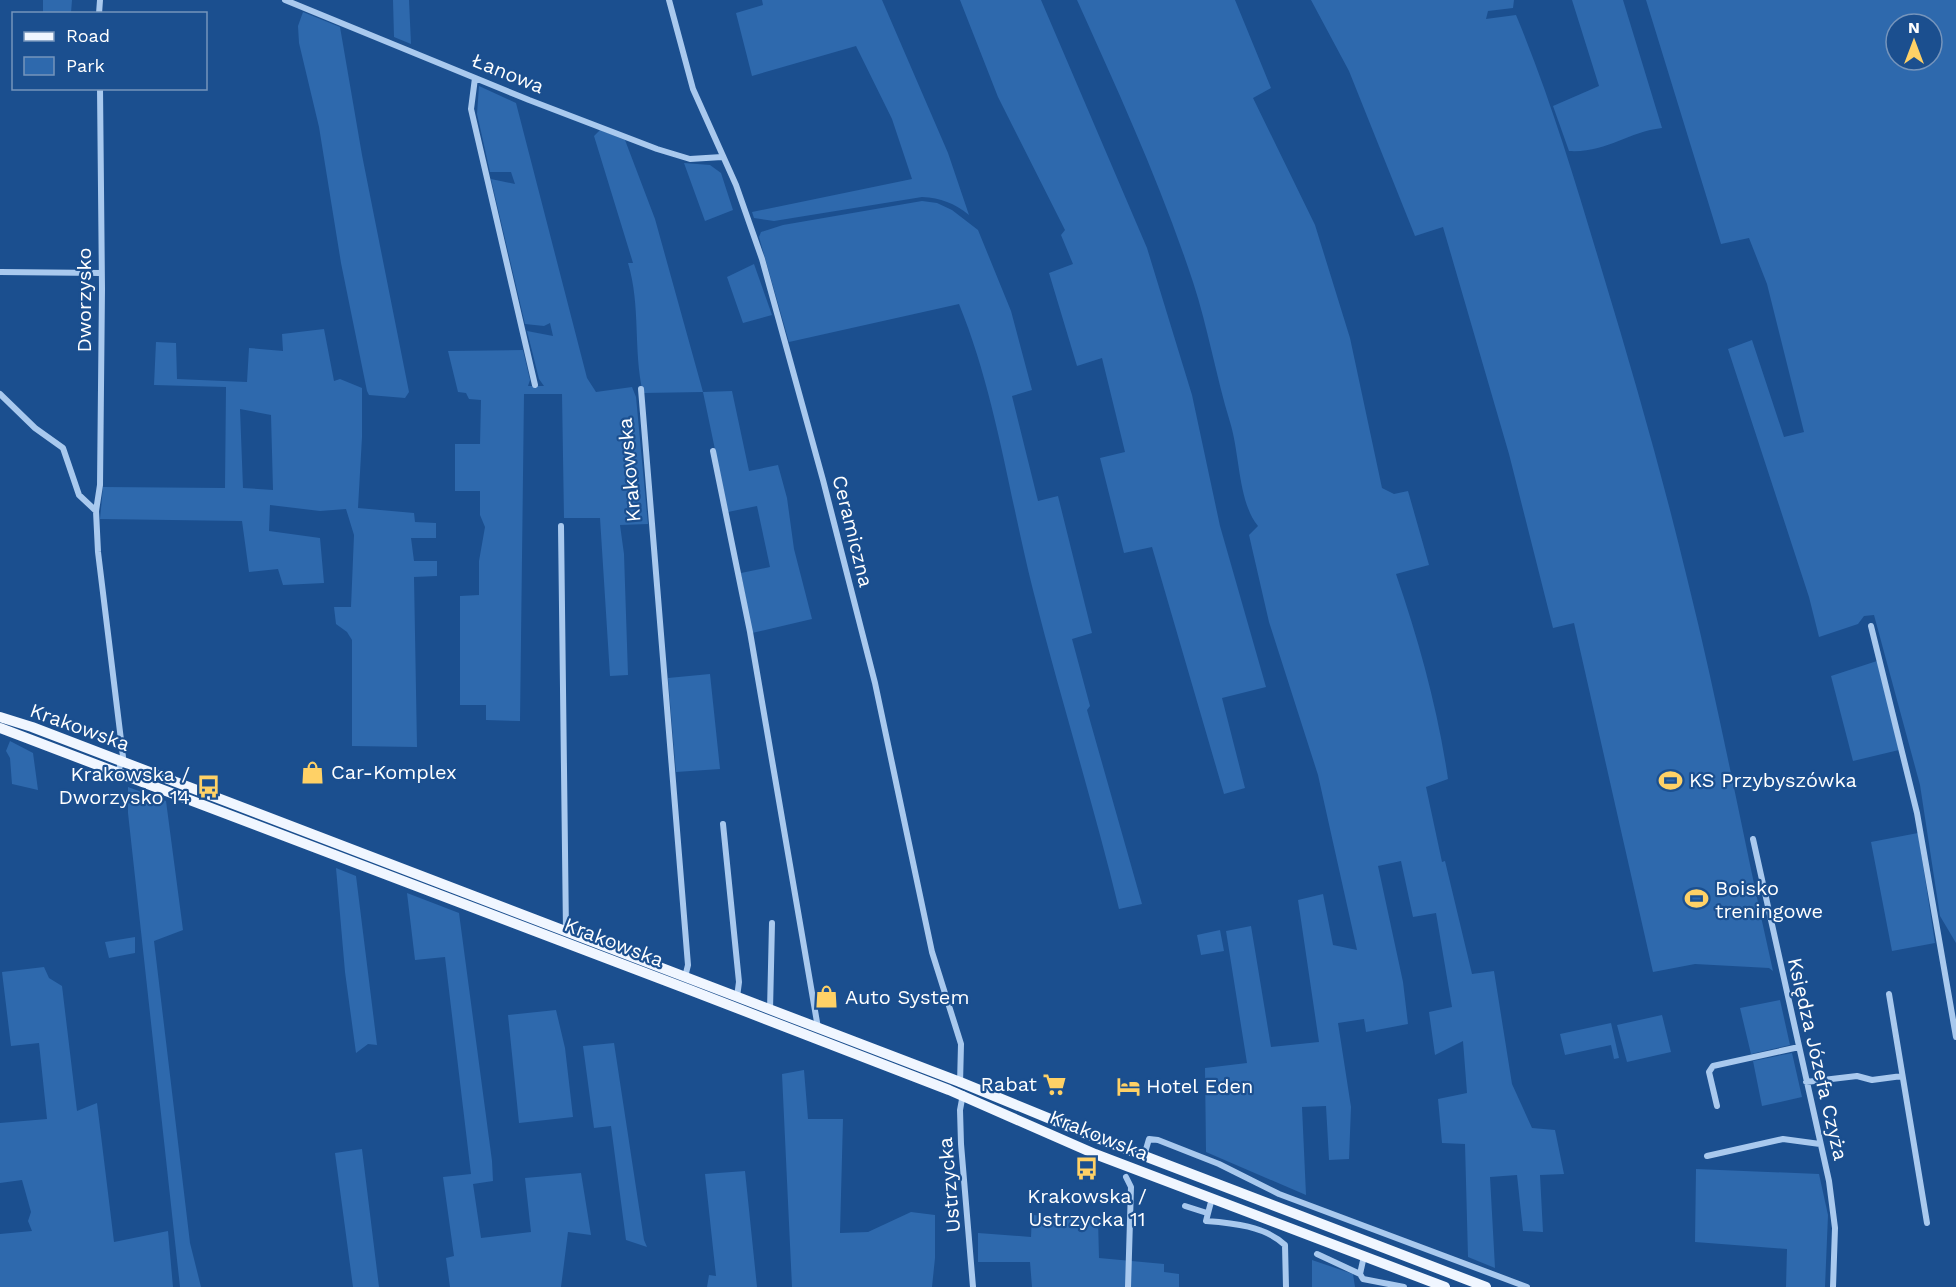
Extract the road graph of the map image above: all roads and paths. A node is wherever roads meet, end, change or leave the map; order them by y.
1 (285, 0) edge
2 (669, 0) edge
3 (475, 78) junction
4 (100, 90) edge
5 (722, 157) junction
6 (0, 272) edge
7 (101, 273) junction
8 (535, 385) dead end
9 (641, 390) dead end
10 (0, 394) edge
11 (713, 451) dead end
12 (96, 511) junction
13 (561, 526) dead end
14 (1871, 626) dead end
15 (0, 717) edge
16 (0, 728) edge
17 (122, 761) junction
18 (118, 772) junction
19 (723, 824) dead end
20 (1753, 839) dead end
21 (772, 923) dead end
22 (566, 932) junction
23 (685, 978) junction
24 (1889, 994) dead end
25 (737, 997) junction
26 (770, 1010) junction
27 (818, 1028) junction
28 (1956, 1037) edge
29 (1799, 1047) junction
30 (1902, 1076) junction
31 (960, 1082) junction
32 (1806, 1082) junction
33 (963, 1096) junction
34 (1717, 1106) dead end
35 (1820, 1144) junction
36 (1144, 1156) junction
37 (1707, 1156) dead end
38 (1126, 1178) dead end
39 (1212, 1198) junction
40 (1185, 1206) dead end
41 (1207, 1213) junction
42 (1927, 1223) dead end
43 (1317, 1254) dead end
44 (1364, 1256) junction
45 (1360, 1274) junction
46 (973, 1287) edge
47 (1128, 1287) edge
48 (1286, 1287) edge
49 (1404, 1287) edge
50 (1444, 1287) edge
51 (1486, 1287) edge
52 (1527, 1287) edge
53 (1833, 1287) edge

1 - 3 street, Łanowa
2 - 5 street, Ceramiczna
3 - 5 street, Łanowa
3 - 8 street
4 - 7 street, Dworzysko
5 - 31 street, Ceramiczna
6 - 7 street
7 - 12 street, Dworzysko
9 - 23 street, Krakowska
10 - 12 street
11 - 27 street
12 - 17 street, Dworzysko
13 - 22 street
14 - 28 street
15 - 17 main road, Krakowska
16 - 18 main road, Krakowska
17 - 18 street, Dworzysko
17 - 22 main road, Krakowska
18 - 33 main road, Krakowska
19 - 25 street
20 - 29 street, Księdza Józefa Czyża
21 - 26 street
22 - 23 main road, Krakowska
23 - 25 main road, Krakowska
24 - 30 street
25 - 26 main road, Krakowska
26 - 27 main road, Krakowska
27 - 31 main road, Krakowska
29 - 32 street, Księdza Józefa Czyża
29 - 34 street
30 - 32 street
30 - 42 street
31 - 33 street, Ustrzycka
31 - 36 main road, Krakowska
32 - 35 street, Księdza Józefa Czyża
33 - 39 main road, Krakowska
33 - 46 street, Ustrzycka
35 - 37 street
35 - 53 street, Księdza Józefa Czyża
36 - 51 main road, Krakowska
36 - 52 street, Krakowska
38 - 47 street
39 - 41 street
39 - 44 main road, Krakowska
40 - 41 street
41 - 48 street
43 - 45 street
44 - 45 street
44 - 50 main road, Krakowska
45 - 49 street

